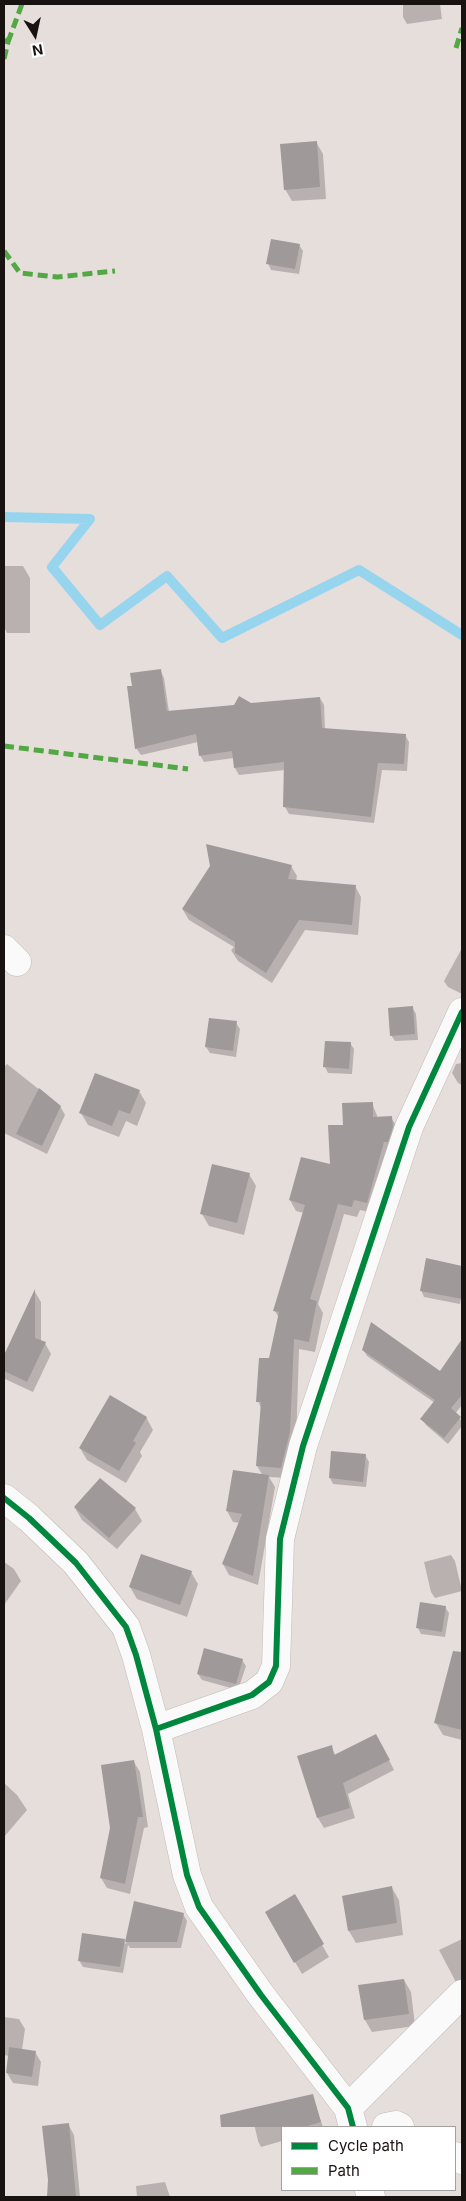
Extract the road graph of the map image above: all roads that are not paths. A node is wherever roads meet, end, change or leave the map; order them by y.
1 (462, 1012) edge
2 (4, 1498) edge
3 (156, 1728) junction
4 (462, 1994) edge
5 (351, 2117) edge

1 - 3 street
2 - 3 street
3 - 5 street
4 - 5 street

